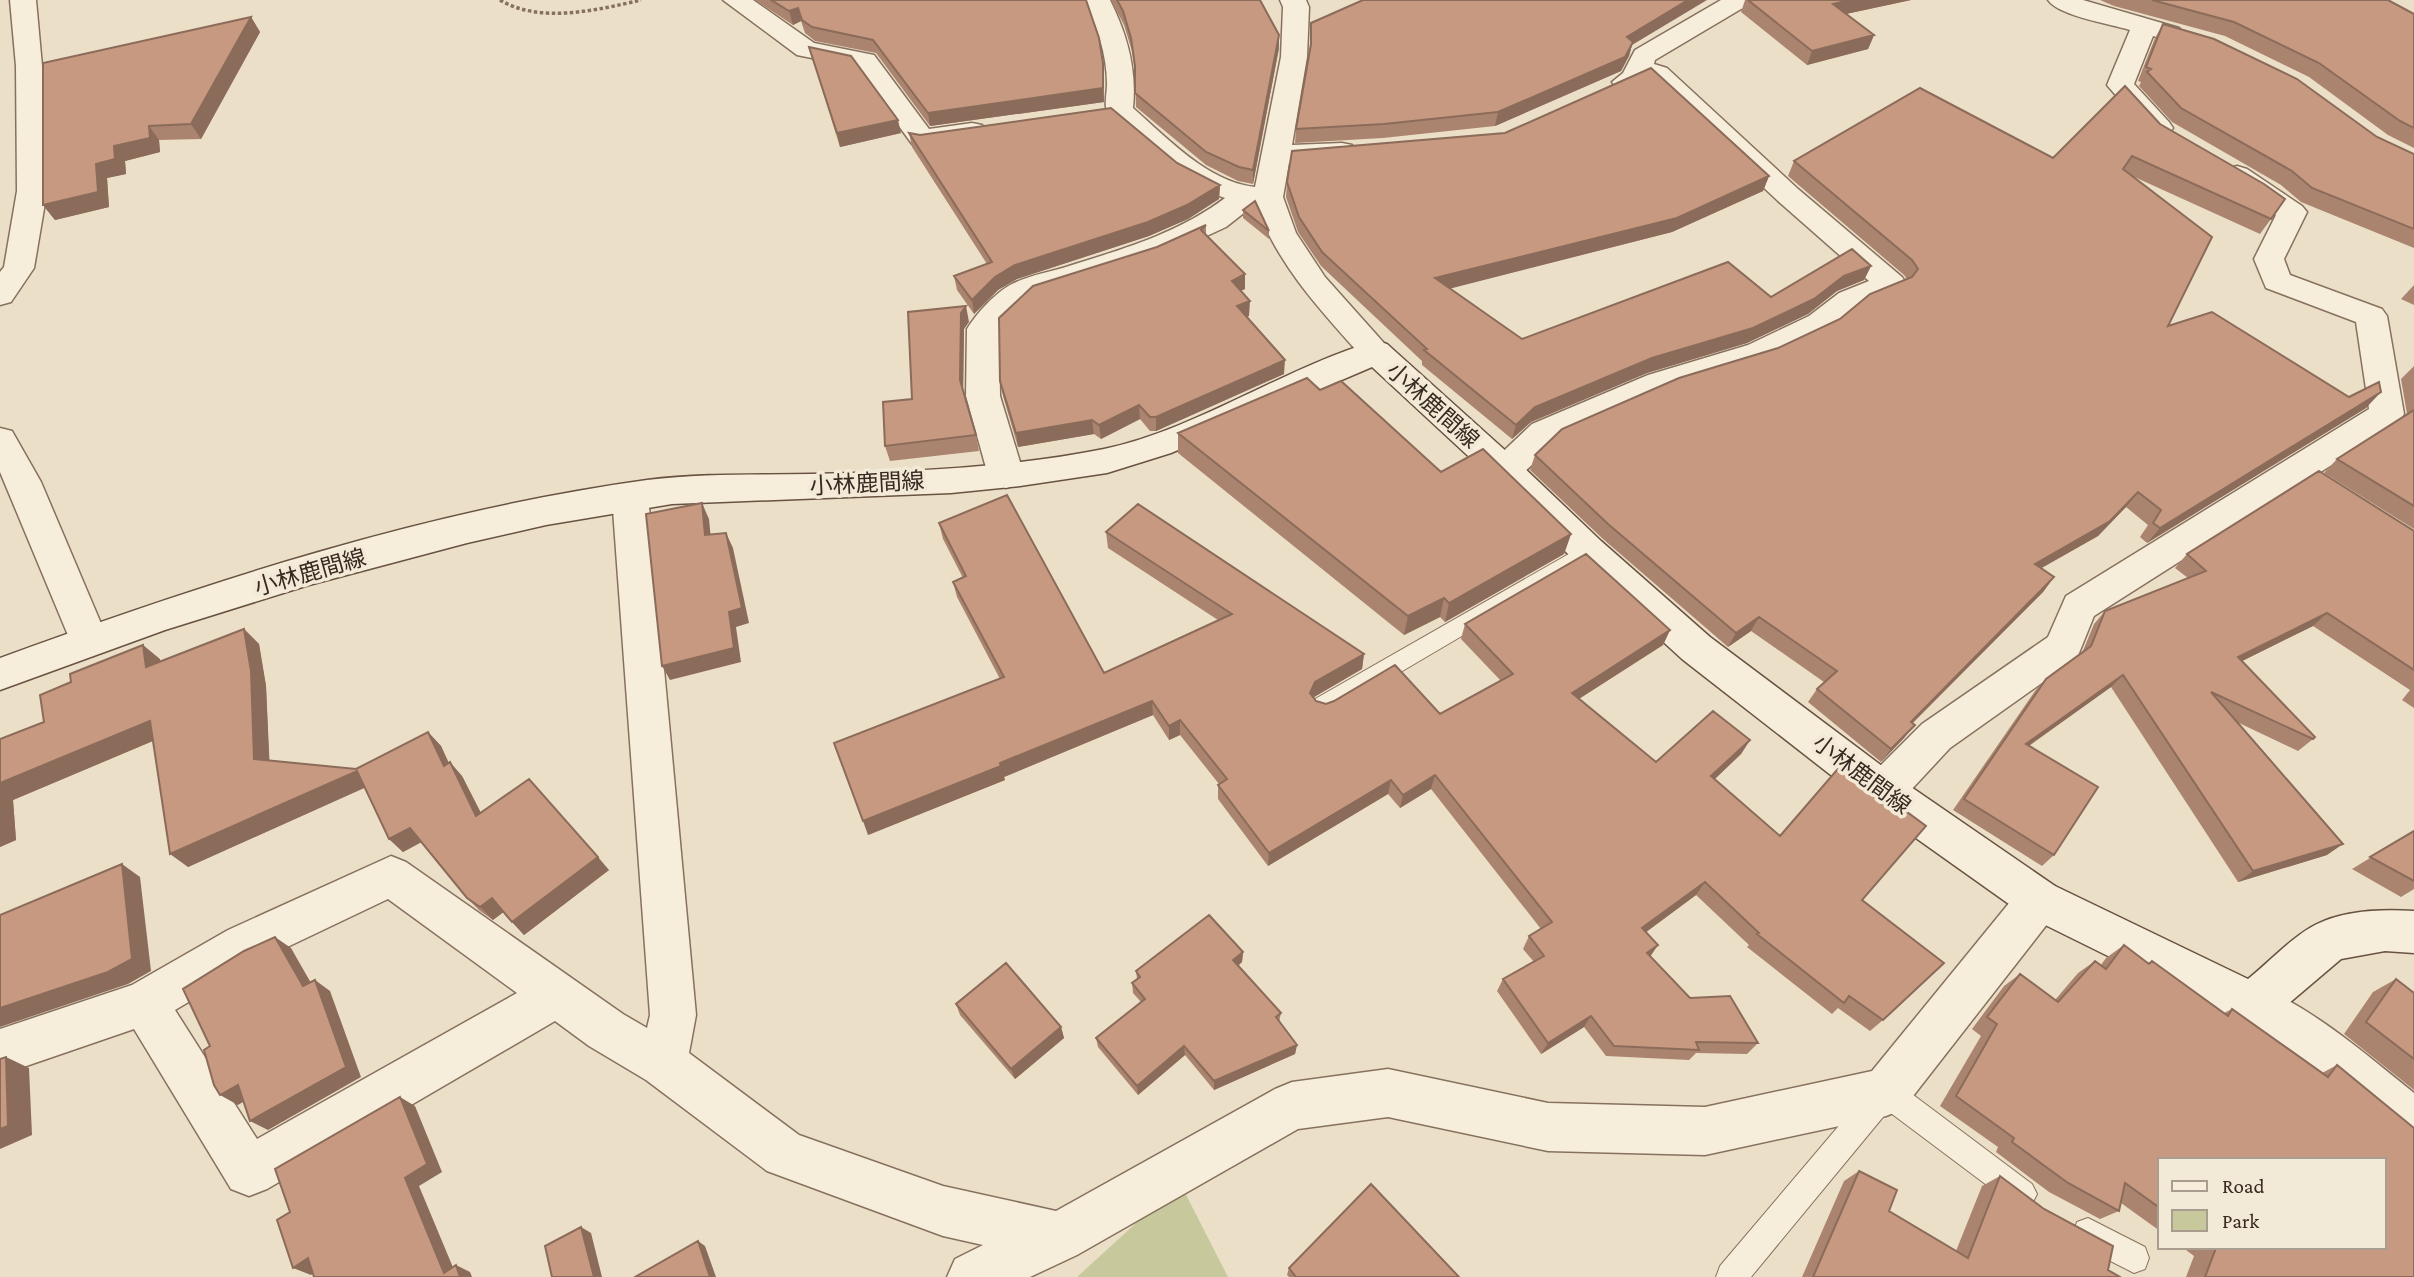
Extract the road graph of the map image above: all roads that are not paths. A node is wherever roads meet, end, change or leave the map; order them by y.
1 (23, 0) edge
2 (736, 0) edge
3 (1097, 0) edge
4 (1293, 0) edge
5 (1747, 0) edge
6 (2061, 0) edge
7 (2144, 26) junction
8 (2192, 38) edge
9 (1638, 68) junction
10 (1598, 94) edge
11 (1001, 126) edge
12 (1369, 150) edge
13 (1275, 155) junction
14 (1257, 197) junction
15 (0, 295) edge
16 (1376, 352) junction
17 (0, 440) edge
18 (1505, 470) junction
19 (1006, 475) junction
20 (629, 496) junction
21 (1588, 551) junction
22 (89, 640) junction
23 (0, 674) edge
24 (1323, 706) edge
25 (1884, 791) junction
26 (2039, 900) junction
27 (2414, 932) edge
28 (557, 995) junction
29 (144, 1003) junction
30 (2252, 1005) junction
31 (0, 1052) edge
32 (663, 1063) junction
33 (1886, 1091) junction
34 (2414, 1124) edge
35 (1059, 1237) junction
36 (2134, 1258) dead end
37 (973, 1277) edge
38 (1731, 1277) edge

1 - 15 street
2 - 11 street
3 - 14 street
4 - 13 street
5 - 9 street
6 - 7 street
7 - 8 street
7 - 25 street
9 - 10 street
9 - 18 street
12 - 13 street
13 - 14 street
14 - 16 street
14 - 19 street
16 - 18 street, 小林鹿間線
16 - 19 street, 小林鹿間線
17 - 22 street
18 - 21 street, 小林鹿間線
19 - 20 street, 小林鹿間線
20 - 22 street, 小林鹿間線
20 - 32 street
21 - 24 lane
21 - 25 street, 小林鹿間線
22 - 23 street, 小林鹿間線
25 - 26 street, 小林鹿間線
26 - 30 street, 小林鹿間線
26 - 33 street
27 - 30 street
28 - 29 street
28 - 29 street
28 - 32 street
29 - 31 street
30 - 34 street, 小林鹿間線
32 - 35 street
33 - 35 street
33 - 36 lane
33 - 38 lane
35 - 37 street

